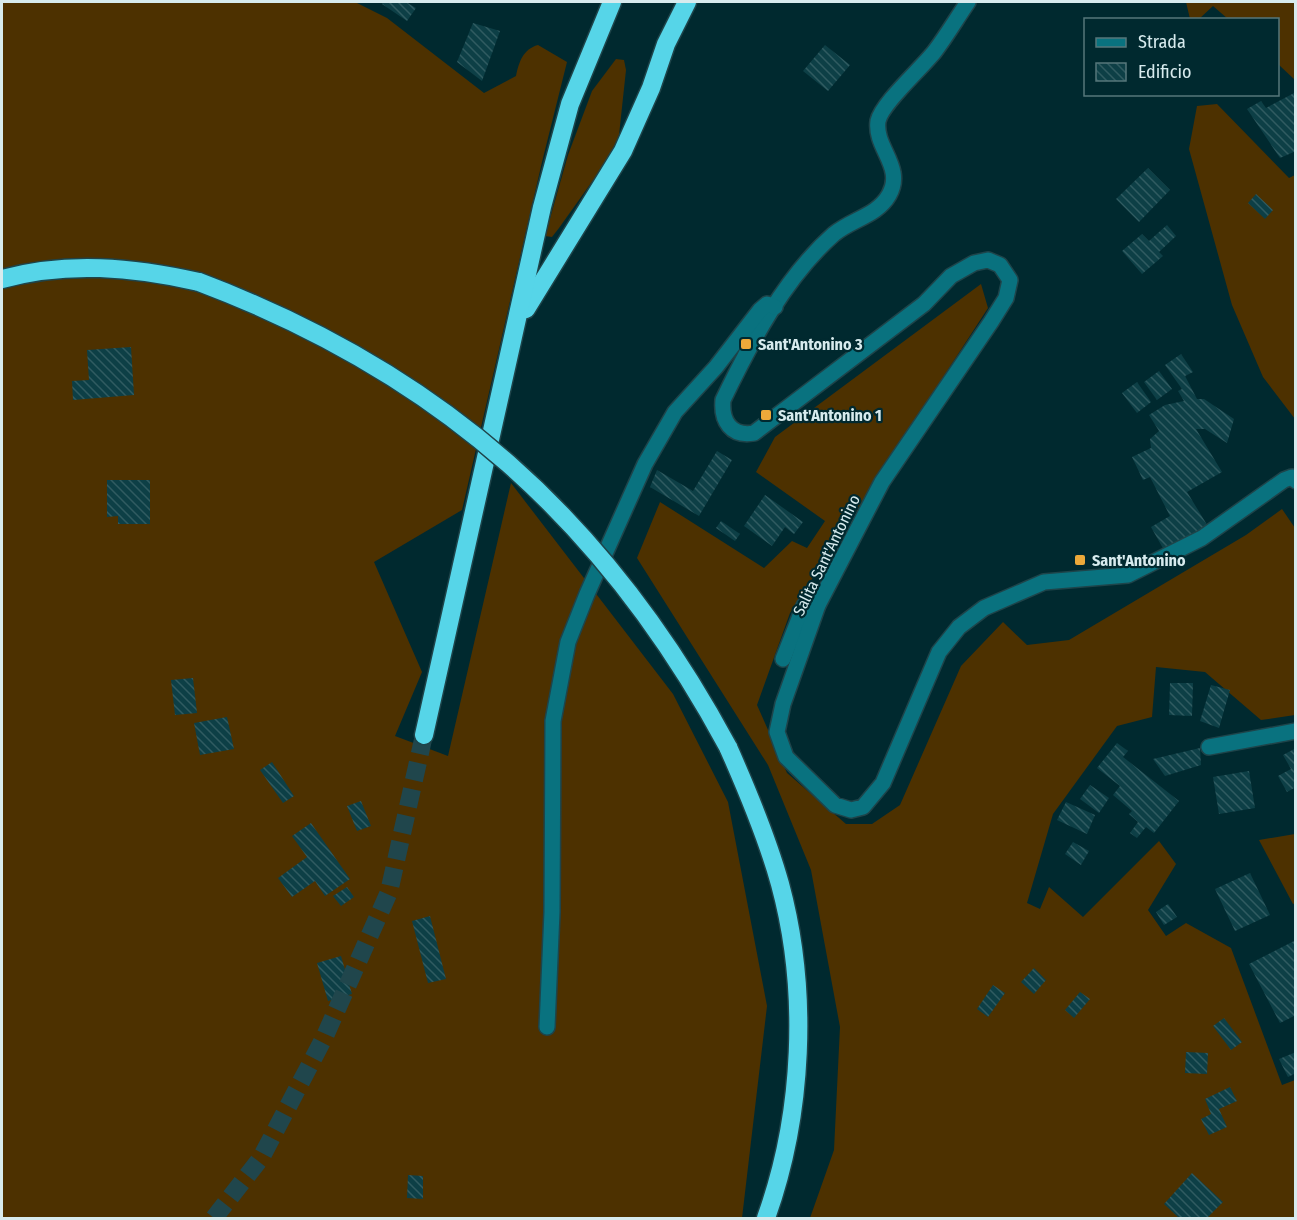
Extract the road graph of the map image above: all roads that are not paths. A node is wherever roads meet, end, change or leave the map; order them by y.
1 (612, 2) edge
2 (687, 2) edge
3 (968, 2) edge
4 (2, 279) edge
5 (775, 307) junction
6 (518, 324) junction
7 (1296, 481) edge
8 (818, 605) junction
9 (783, 659) dead end
10 (1296, 731) edge
11 (424, 735) tunnel mouth
12 (1209, 747) dead end
13 (547, 1027) dead end
14 (766, 1218) edge

1 - 6 highway
2 - 6 highway
3 - 5 street, Salita Sant'Antonino
4 - 14 highway, bridge
5 - 8 street, Salita Sant'Antonino
5 - 13 street, Salita Sant'Antonino
6 - 11 highway
7 - 8 street, Salita Sant'Antonino
8 - 9 street
10 - 12 street

